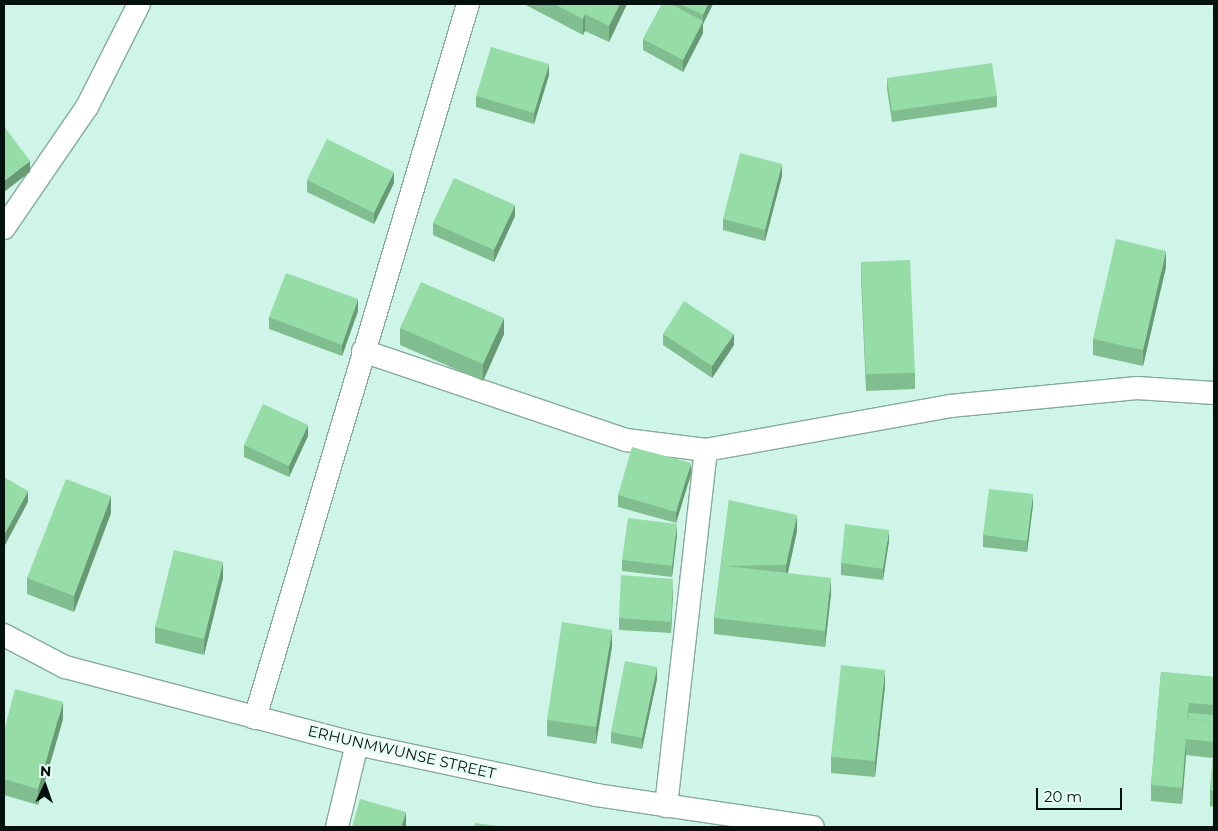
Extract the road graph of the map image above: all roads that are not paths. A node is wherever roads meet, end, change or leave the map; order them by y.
1 (139, 4) edge
2 (468, 4) edge
3 (4, 228) edge
4 (364, 351) junction
5 (1214, 393) edge
6 (706, 450) junction
7 (4, 635) edge
8 (255, 718) junction
9 (357, 744) junction
10 (666, 806) junction
11 (337, 827) edge
12 (813, 827) edge

1 - 3 street
2 - 4 street
4 - 6 street
4 - 8 street
5 - 6 street
6 - 10 street
7 - 8 street, ERHUNMWUNSE STREET
8 - 9 street, ERHUNMWUNSE STREET
9 - 10 street, ERHUNMWUNSE STREET
9 - 11 street
10 - 12 street, ERHUNMWUNSE STREET

